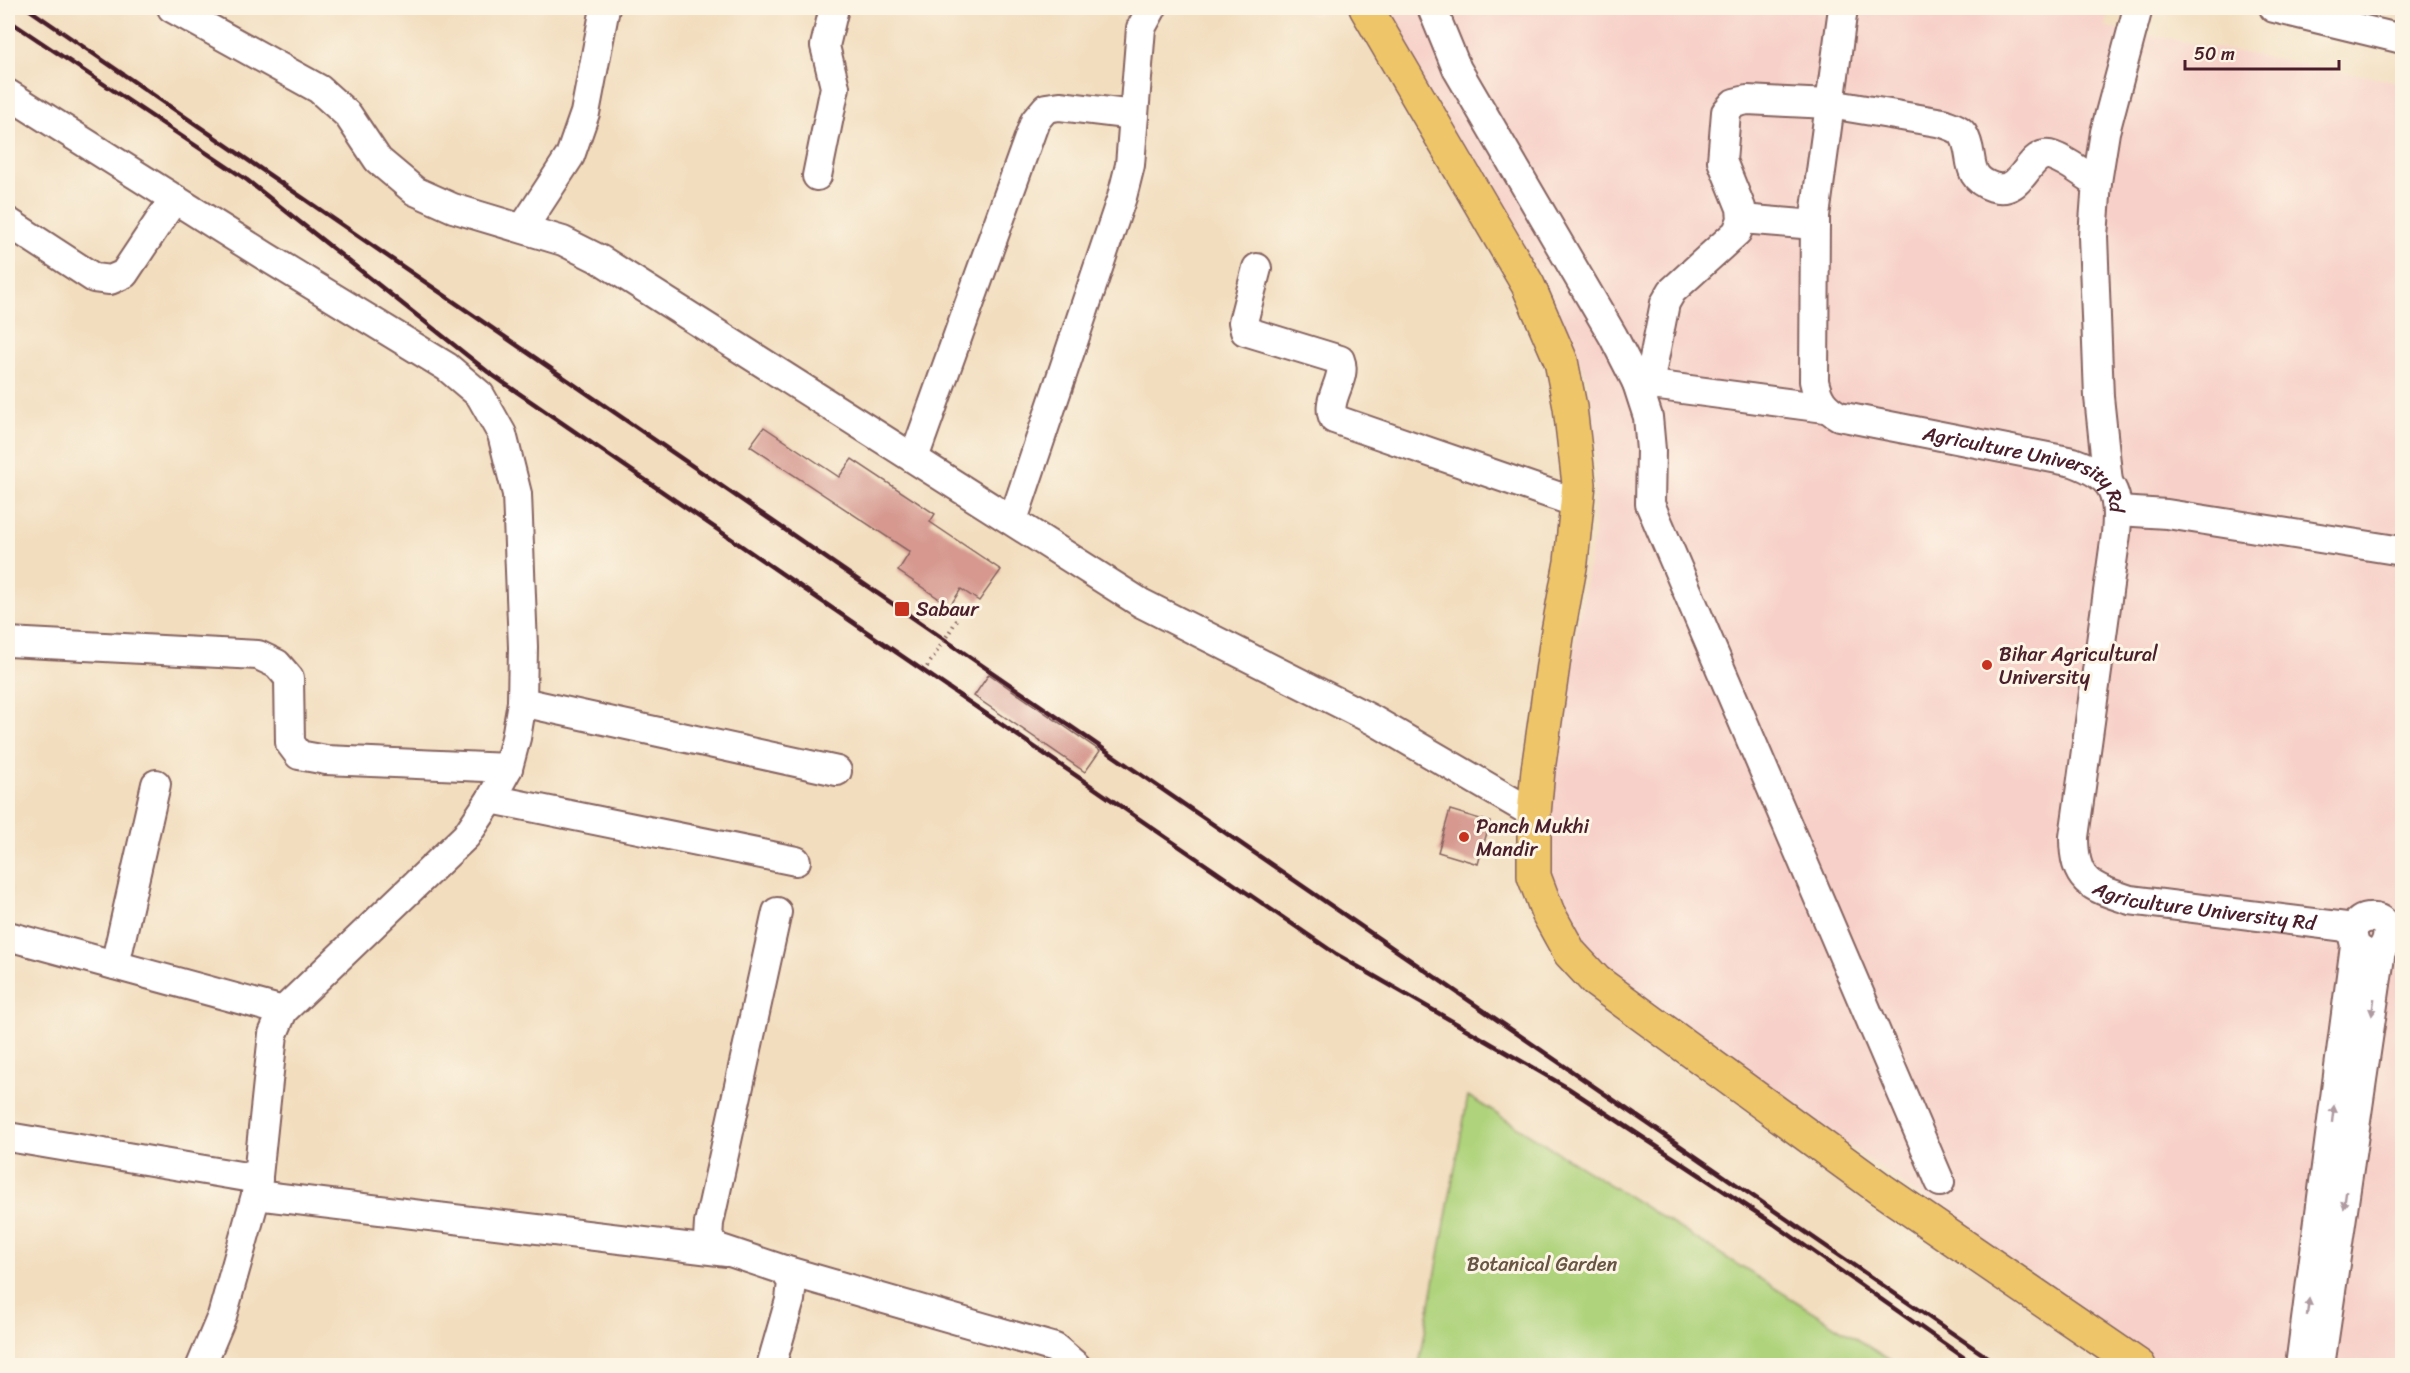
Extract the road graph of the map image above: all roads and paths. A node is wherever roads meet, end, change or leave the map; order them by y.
1 (172, 8) edge
2 (605, 8) edge
3 (834, 8) edge
4 (1152, 8) edge
5 (1366, 8) edge
6 (1432, 8) edge
7 (1843, 8) edge
8 (2138, 8) edge
9 (2274, 8) edge
10 (2403, 39) edge
11 (8, 94) edge
12 (1830, 104) junction
13 (1134, 115) junction
14 (817, 176) dead end
15 (2097, 182) junction
16 (174, 199) junction
17 (1742, 219) junction
18 (8, 222) edge
19 (1815, 225) junction
20 (523, 228) junction
21 (1257, 268) dead end
22 (1643, 383) junction
23 (1825, 408) junction
24 (914, 458) junction
25 (2108, 482) junction
26 (1577, 502) junction
27 (2118, 511) junction
28 (1012, 520) junction
29 (2403, 551) edge
30 (957, 621) dead end
31 (8, 642) edge
32 (927, 667) dead end
33 (522, 702) junction
34 (508, 768) junction
35 (837, 771) dead end
36 (156, 784) dead end
37 (491, 799) junction
38 (1534, 814) junction
39 (796, 861) dead end
40 (777, 912) dead end
41 (8, 936) edge
42 (2376, 938) edge
43 (115, 965) junction
44 (283, 1011) junction
45 (8, 1137) edge
46 (1940, 1182) dead end
47 (257, 1187) junction
48 (727, 1252) junction
49 (784, 1270) junction
50 (201, 1365) edge
51 (771, 1365) edge
52 (1076, 1365) edge
53 (2139, 1365) edge
54 (2300, 1365) edge
55 (2320, 1365) edge

1 - 20 street
2 - 20 street
3 - 14 street
4 - 13 street
5 - 26 highway
6 - 22 street
7 - 12 street
8 - 15 street
9 - 10 street
11 - 16 street
12 - 15 street
12 - 17 street
12 - 19 street
13 - 24 street
13 - 28 street
15 - 25 street
16 - 18 street
16 - 33 street
17 - 19 street
17 - 22 street
19 - 23 street
20 - 24 street
21 - 26 street
22 - 23 street, Agriculture University Rd
22 - 46 street
23 - 25 street, Agriculture University Rd
24 - 28 street
25 - 27 street, Agriculture University Rd
26 - 38 highway
27 - 29 street
27 - 42 street, Agriculture University Rd
28 - 38 street
30 - 32 path, bridge
31 - 34 street
33 - 34 street
33 - 35 street
34 - 37 street
36 - 43 street
37 - 39 street
37 - 44 street
38 - 53 highway
40 - 48 street
41 - 43 street
54 -> 42 street
42 -> 55 street
43 - 44 street
44 - 47 street
45 - 47 street
47 - 48 street
47 - 50 street
48 - 49 street
49 - 51 street
49 - 52 street

